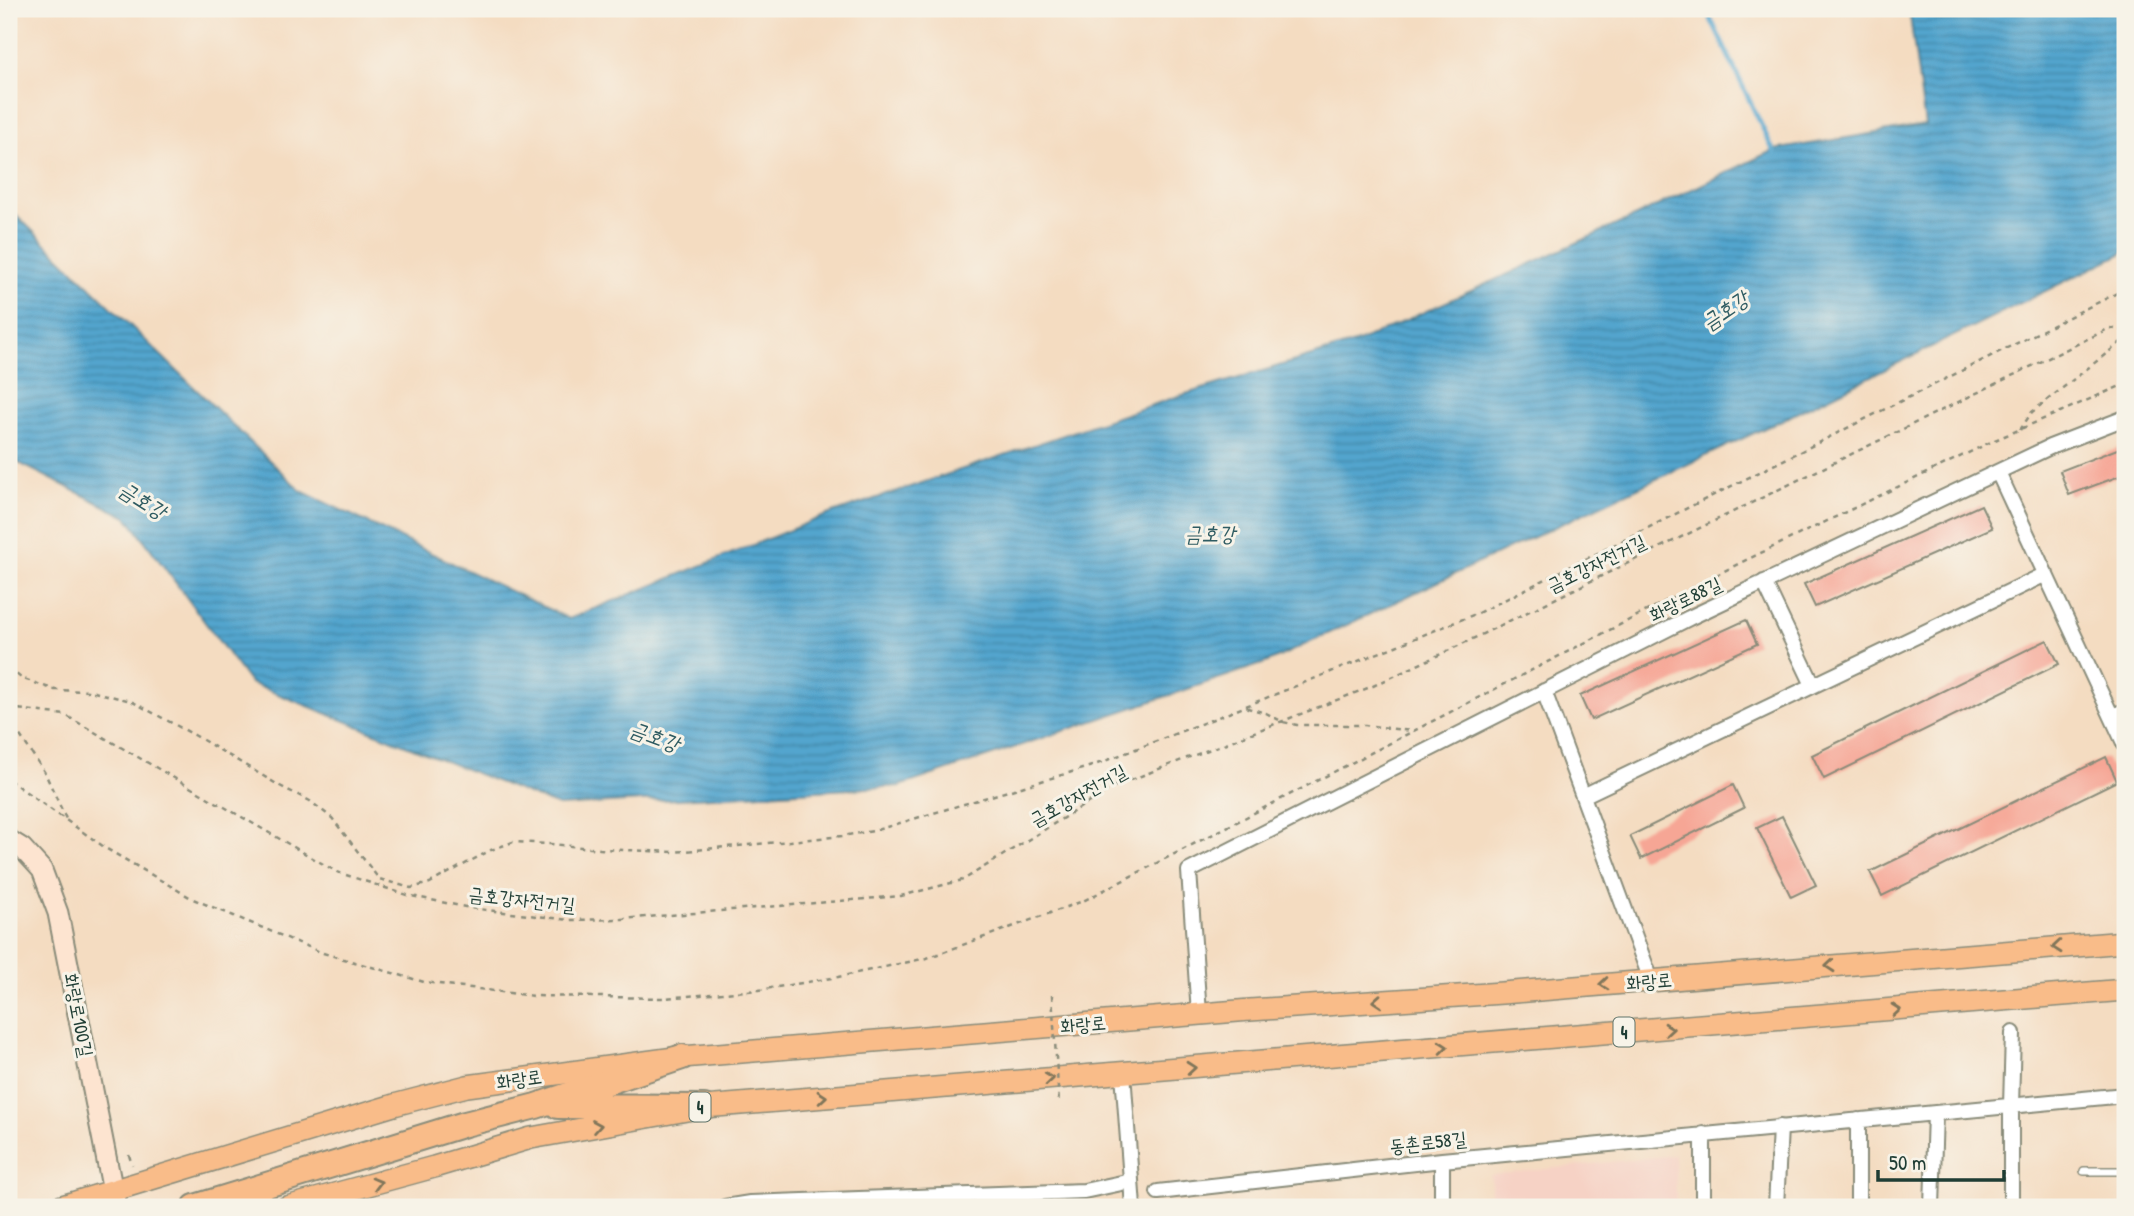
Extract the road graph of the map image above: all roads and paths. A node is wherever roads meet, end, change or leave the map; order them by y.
1 (2125, 291) edge
2 (2125, 331) edge
3 (2125, 339) edge
4 (2125, 384) edge
5 (2125, 418) edge
6 (2020, 430) junction
7 (1998, 472) junction
8 (2046, 574) junction
9 (1764, 582) junction
10 (9, 668) edge
11 (1813, 685) junction
12 (1544, 691) junction
13 (1244, 706) junction
14 (9, 708) edge
15 (2118, 713) edge
16 (9, 719) edge
17 (1283, 722) junction
18 (1410, 731) junction
19 (2125, 745) edge
20 (9, 779) edge
21 (1583, 796) junction
22 (66, 819) junction
23 (9, 840) edge
24 (2125, 942) edge
25 (1651, 981) junction
26 (2125, 990) edge
27 (1052, 995) dead end
28 (1199, 1014) junction
29 (2013, 1033) dead end
30 (682, 1057) junction
31 (1123, 1073) junction
32 (2125, 1095) edge
33 (1059, 1103) dead end
34 (537, 1106) junction
35 (704, 1107) junction
36 (2011, 1107) junction
37 (1935, 1113) junction
38 (1858, 1120) junction
39 (1780, 1127) junction
40 (1703, 1133) junction
41 (1442, 1160) junction
42 (2084, 1171) dead end
43 (2125, 1171) edge
44 (1132, 1181) junction
45 (1158, 1192) dead end
46 (115, 1199) edge
47 (60, 1207) edge
48 (195, 1207) edge
49 (287, 1207) edge
50 (726, 1207) edge
51 (1133, 1207) edge
52 (1442, 1207) edge
53 (1703, 1207) edge
54 (1776, 1207) edge
55 (1858, 1207) edge
56 (1932, 1207) edge
57 (2011, 1207) edge

1 - 13 path
2 - 17 path, 금호강자전거길
3 - 6 path
4 - 6 path
5 - 7 street, 화랑로88길
6 - 18 path
7 - 8 street
7 - 9 street, 화랑로88길
8 - 11 street
8 - 15 street
9 - 11 street
9 - 12 street, 화랑로88길
10 - 13 path
11 - 21 street
12 - 21 street
12 - 28 street, 화랑로88길
13 - 17 path
14 - 17 path, 금호강자전거길
15 - 19 street
16 - 22 path
17 - 18 path
18 - 22 path
20 - 22 path
21 - 25 street
23 - 46 street, 화랑로100길
24 -> 25 main road, 화랑로
25 -> 28 main road, 화랑로
31 -> 26 main road, 4
27 - 33 path, bridge
28 - 30 main road, 화랑로
29 - 36 street
30 - 34 highway
30 - 46 main road, 화랑로
35 -> 31 main road, 4
31 - 44 street
32 - 36 street, 동촌로58길
34 - 35 highway
34 - 48 highway
49 -> 35 main road, 4
36 - 37 street, 동촌로58길
36 - 57 street
37 - 38 street, 동촌로58길
37 - 56 street
38 - 39 street, 동촌로58길
38 - 55 street
39 - 40 street, 동촌로58길
39 - 54 street
40 - 41 street, 동촌로58길
40 - 53 street
41 - 45 street, 동촌로58길
41 - 52 street
42 - 43 lane
44 - 50 street
44 - 51 street
46 - 47 main road, 화랑로

